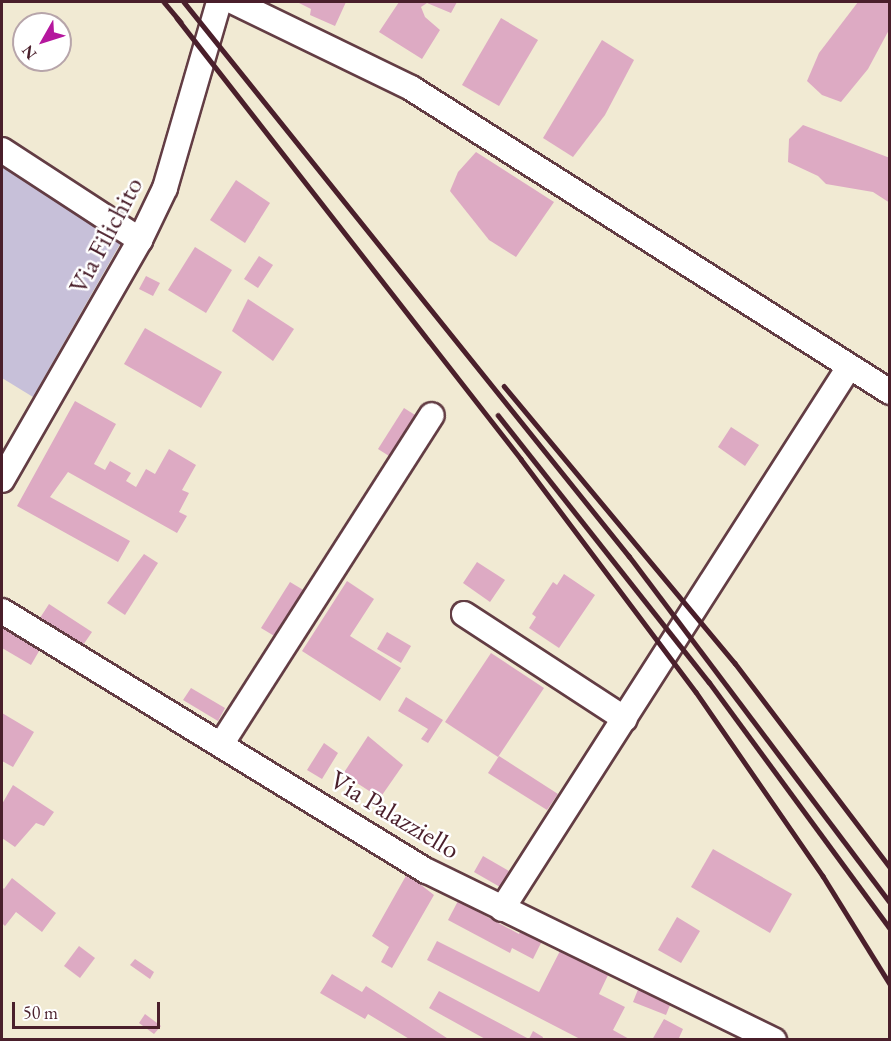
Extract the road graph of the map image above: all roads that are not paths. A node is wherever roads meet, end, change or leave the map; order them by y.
1 (219, 2) edge
2 (234, 2) edge
3 (2, 150) edge
4 (140, 240) junction
5 (849, 367) junction
6 (890, 392) edge
7 (432, 415) dead end
8 (2, 480) edge
9 (2, 611) edge
10 (464, 614) dead end
11 (625, 719) junction
12 (222, 743) junction
13 (502, 909) junction
14 (774, 1040) edge

1 - 4 street, Via Filichito
2 - 5 street
3 - 4 street
4 - 8 street, Via Filichito
5 - 6 street
5 - 11 street
7 - 12 street
9 - 12 street, Via Palazziello
10 - 11 street
11 - 13 street
12 - 13 street, Via Palazziello
13 - 14 street, Via Palazziello

